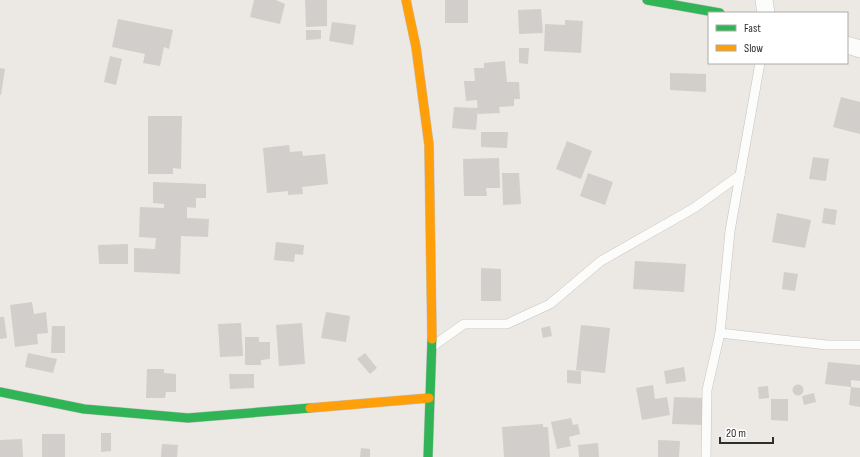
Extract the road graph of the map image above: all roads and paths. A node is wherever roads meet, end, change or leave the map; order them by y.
1 (406, 0) edge
2 (647, 0) edge
3 (764, 0) edge
4 (714, 12) edge
5 (766, 12) edge
6 (848, 45) edge
7 (860, 49) edge
8 (760, 64) edge
9 (740, 175) junction
10 (720, 333) junction
11 (860, 345) edge
12 (432, 347) junction
13 (0, 392) edge
14 (429, 398) junction
15 (428, 457) edge
16 (706, 457) edge

1 - 12 street
2 - 4 street
3 - 5 street
6 - 7 street
8 - 9 lane
9 - 10 lane
9 - 12 lane
10 - 11 lane
10 - 16 lane
12 - 14 street
13 - 14 street
14 - 15 street

